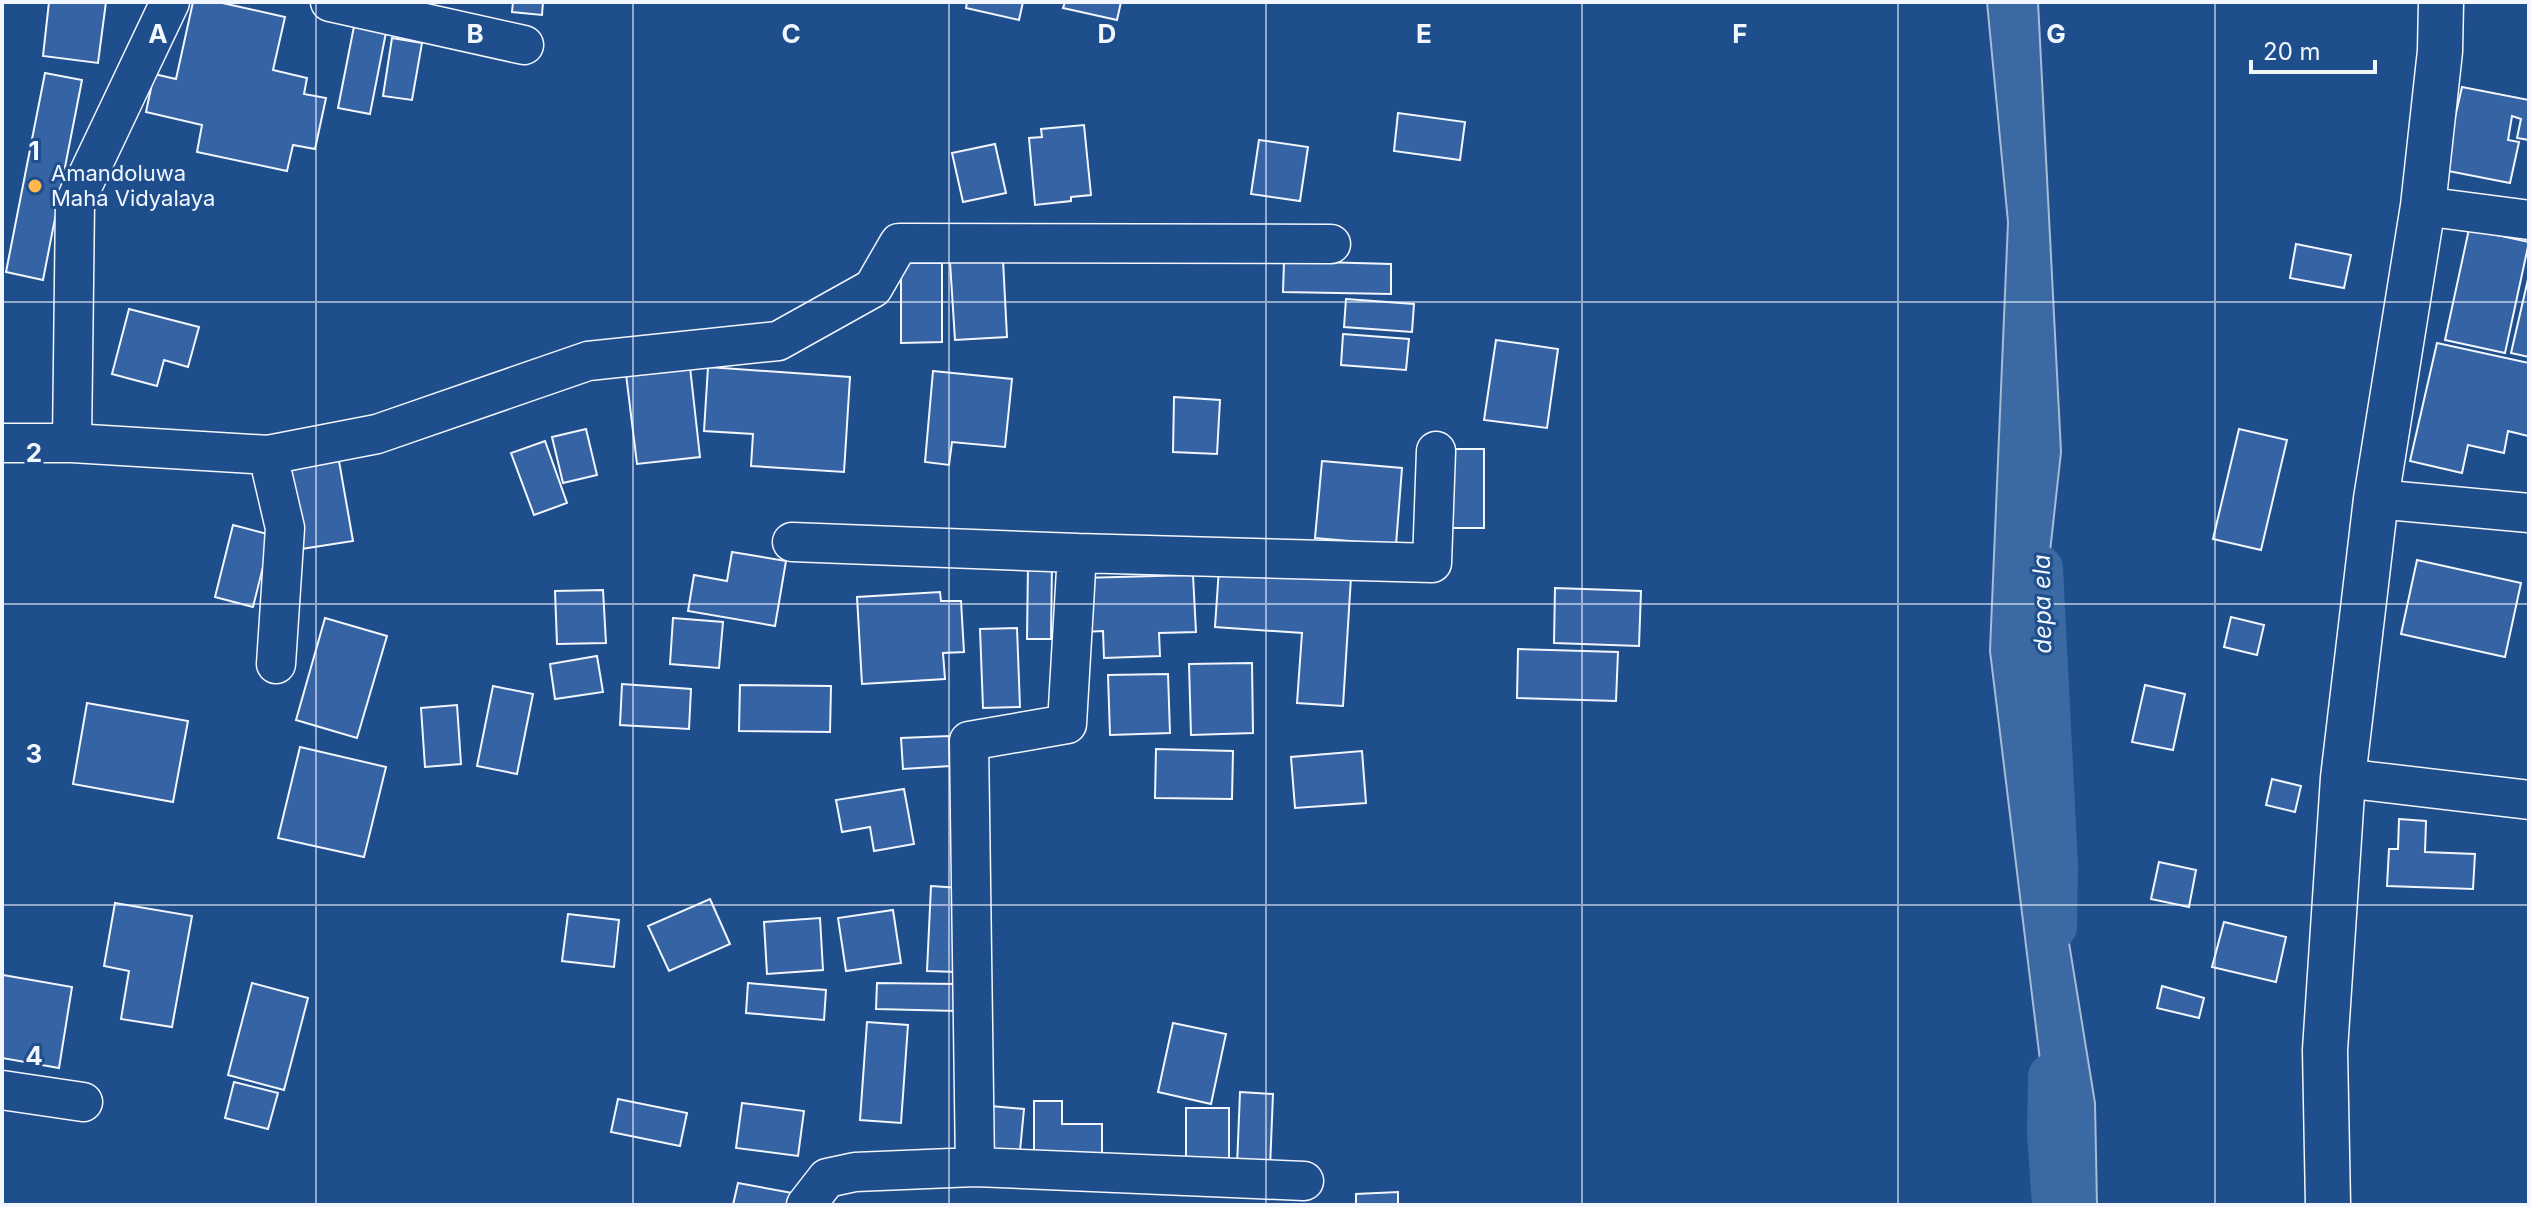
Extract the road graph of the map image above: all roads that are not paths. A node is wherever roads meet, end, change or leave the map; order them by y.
1 (170, 2) edge
2 (330, 2) edge
3 (2441, 2) edge
4 (524, 45) dead end
5 (2423, 206) junction
6 (2529, 220) edge
7 (1331, 244) dead end
8 (2, 443) edge
9 (72, 443) junction
10 (1436, 451) dead end
11 (268, 455) junction
12 (2376, 499) junction
13 (2529, 513) edge
14 (792, 542) dead end
15 (1077, 553) junction
16 (276, 664) dead end
17 (2343, 778) junction
18 (2529, 800) edge
19 (2, 1090) edge
20 (83, 1102) dead end
21 (975, 1167) junction
22 (1304, 1181) dead end
23 (806, 1205) edge
24 (2328, 1205) edge

1 - 9 street
2 - 4 street
3 - 5 street
5 - 6 street
5 - 12 street
7 - 11 street
8 - 9 street
9 - 11 street
10 - 15 street
11 - 16 street
12 - 13 street
12 - 17 street
14 - 15 street
15 - 21 street
17 - 18 street
17 - 24 street
19 - 20 street
21 - 22 street
21 - 23 street

